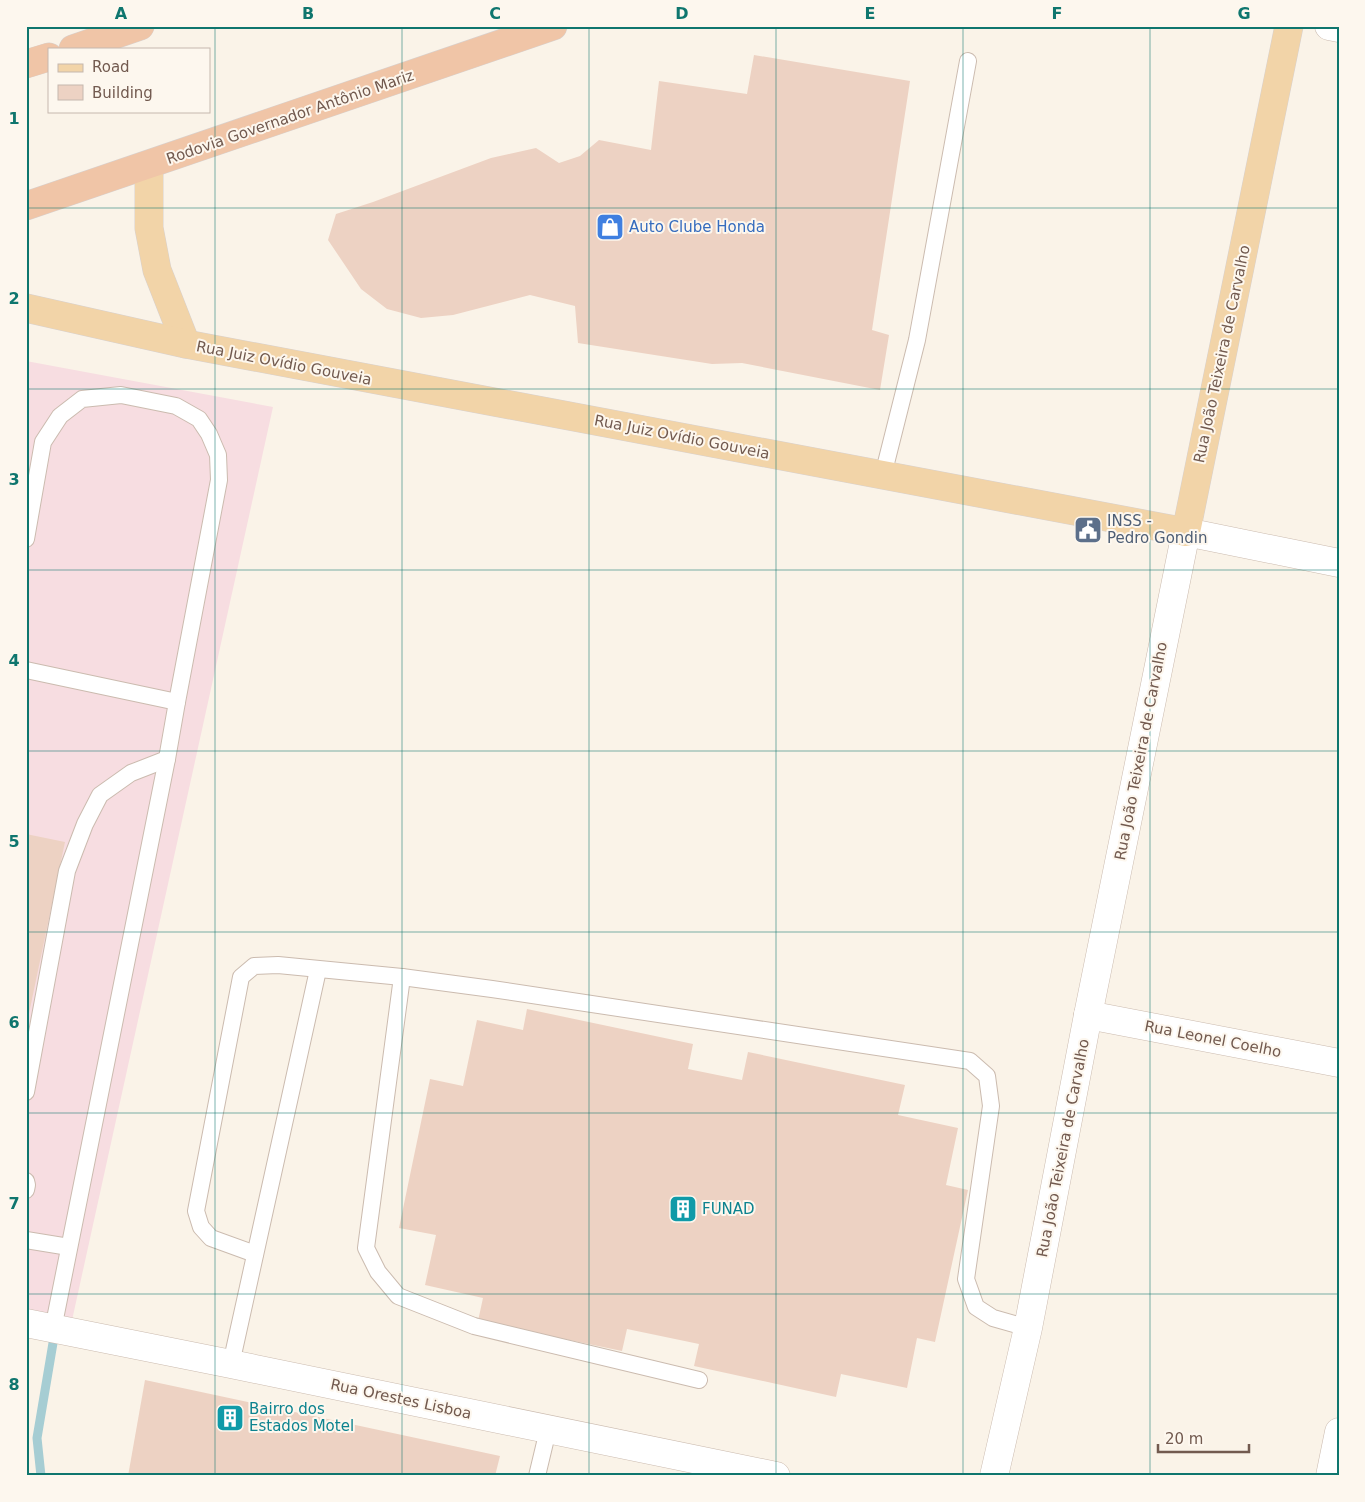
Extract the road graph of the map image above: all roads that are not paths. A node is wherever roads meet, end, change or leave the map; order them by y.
1 (140, 26) edge
2 (499, 26) edge
3 (553, 26) edge
4 (1289, 26) edge
5 (1329, 26) edge
6 (1339, 28) edge
7 (76, 48) edge
8 (48, 57) edge
9 (968, 61) dead end
10 (26, 64) edge
11 (396, 81) junction
12 (149, 165) junction
13 (26, 206) edge
14 (26, 308) edge
15 (186, 344) junction
16 (883, 475) junction
17 (1186, 532) junction
18 (26, 539) edge
19 (1339, 563) edge
20 (26, 670) edge
21 (176, 702) junction
22 (167, 759) junction
23 (318, 970) junction
24 (402, 977) junction
25 (1088, 1015) junction
26 (1339, 1063) edge
27 (26, 1092) edge
28 (26, 1181) edge
29 (26, 1190) edge
30 (26, 1240) edge
31 (69, 1247) junction
32 (255, 1254) junction
33 (26, 1324) edge
34 (1028, 1328) junction
35 (53, 1329) junction
36 (231, 1364) junction
37 (699, 1380) dead end
38 (548, 1430) junction
39 (1339, 1432) edge
40 (538, 1476) edge
41 (776, 1476) edge
42 (994, 1476) edge
43 (1330, 1476) edge

1 - 7 highway
2 - 11 highway
3 - 11 highway, Rodovia Governador Antônio Mariz
4 - 17 main road, Rua João Teixeira de Carvalho
5 - 6 street
8 - 10 highway
9 - 16 lane
11 - 12 highway, Rodovia Governador Antônio Mariz
12 - 13 highway, Rodovia Governador Antônio Mariz
12 - 15 main road
14 - 15 main road, Rua Juiz Ovídio Gouveia
15 - 16 main road, Rua Juiz Ovídio Gouveia
16 - 17 main road, Rua Juiz Ovídio Gouveia
17 - 19 street, Rua Juiz Ovídio Gouveia
17 - 25 street, Rua João Teixeira de Carvalho
18 - 21 lane
20 - 21 lane
21 - 22 lane
22 - 27 lane
22 - 31 lane
23 - 24 lane
23 - 32 lane
23 - 32 lane
24 - 34 lane
24 - 37 lane
25 - 26 street, Rua Leonel Coelho
25 - 34 street, Rua João Teixeira de Carvalho
28 - 29 lane
30 - 31 lane
31 - 35 lane
32 - 36 lane
33 - 35 street, Rua Orestes Lisboa
34 - 42 street, Rua João Teixeira de Carvalho
35 - 36 street, Rua Orestes Lisboa
36 - 38 street, Rua Orestes Lisboa
38 - 40 lane
38 - 41 street, Rua Orestes Lisboa
39 - 43 street

